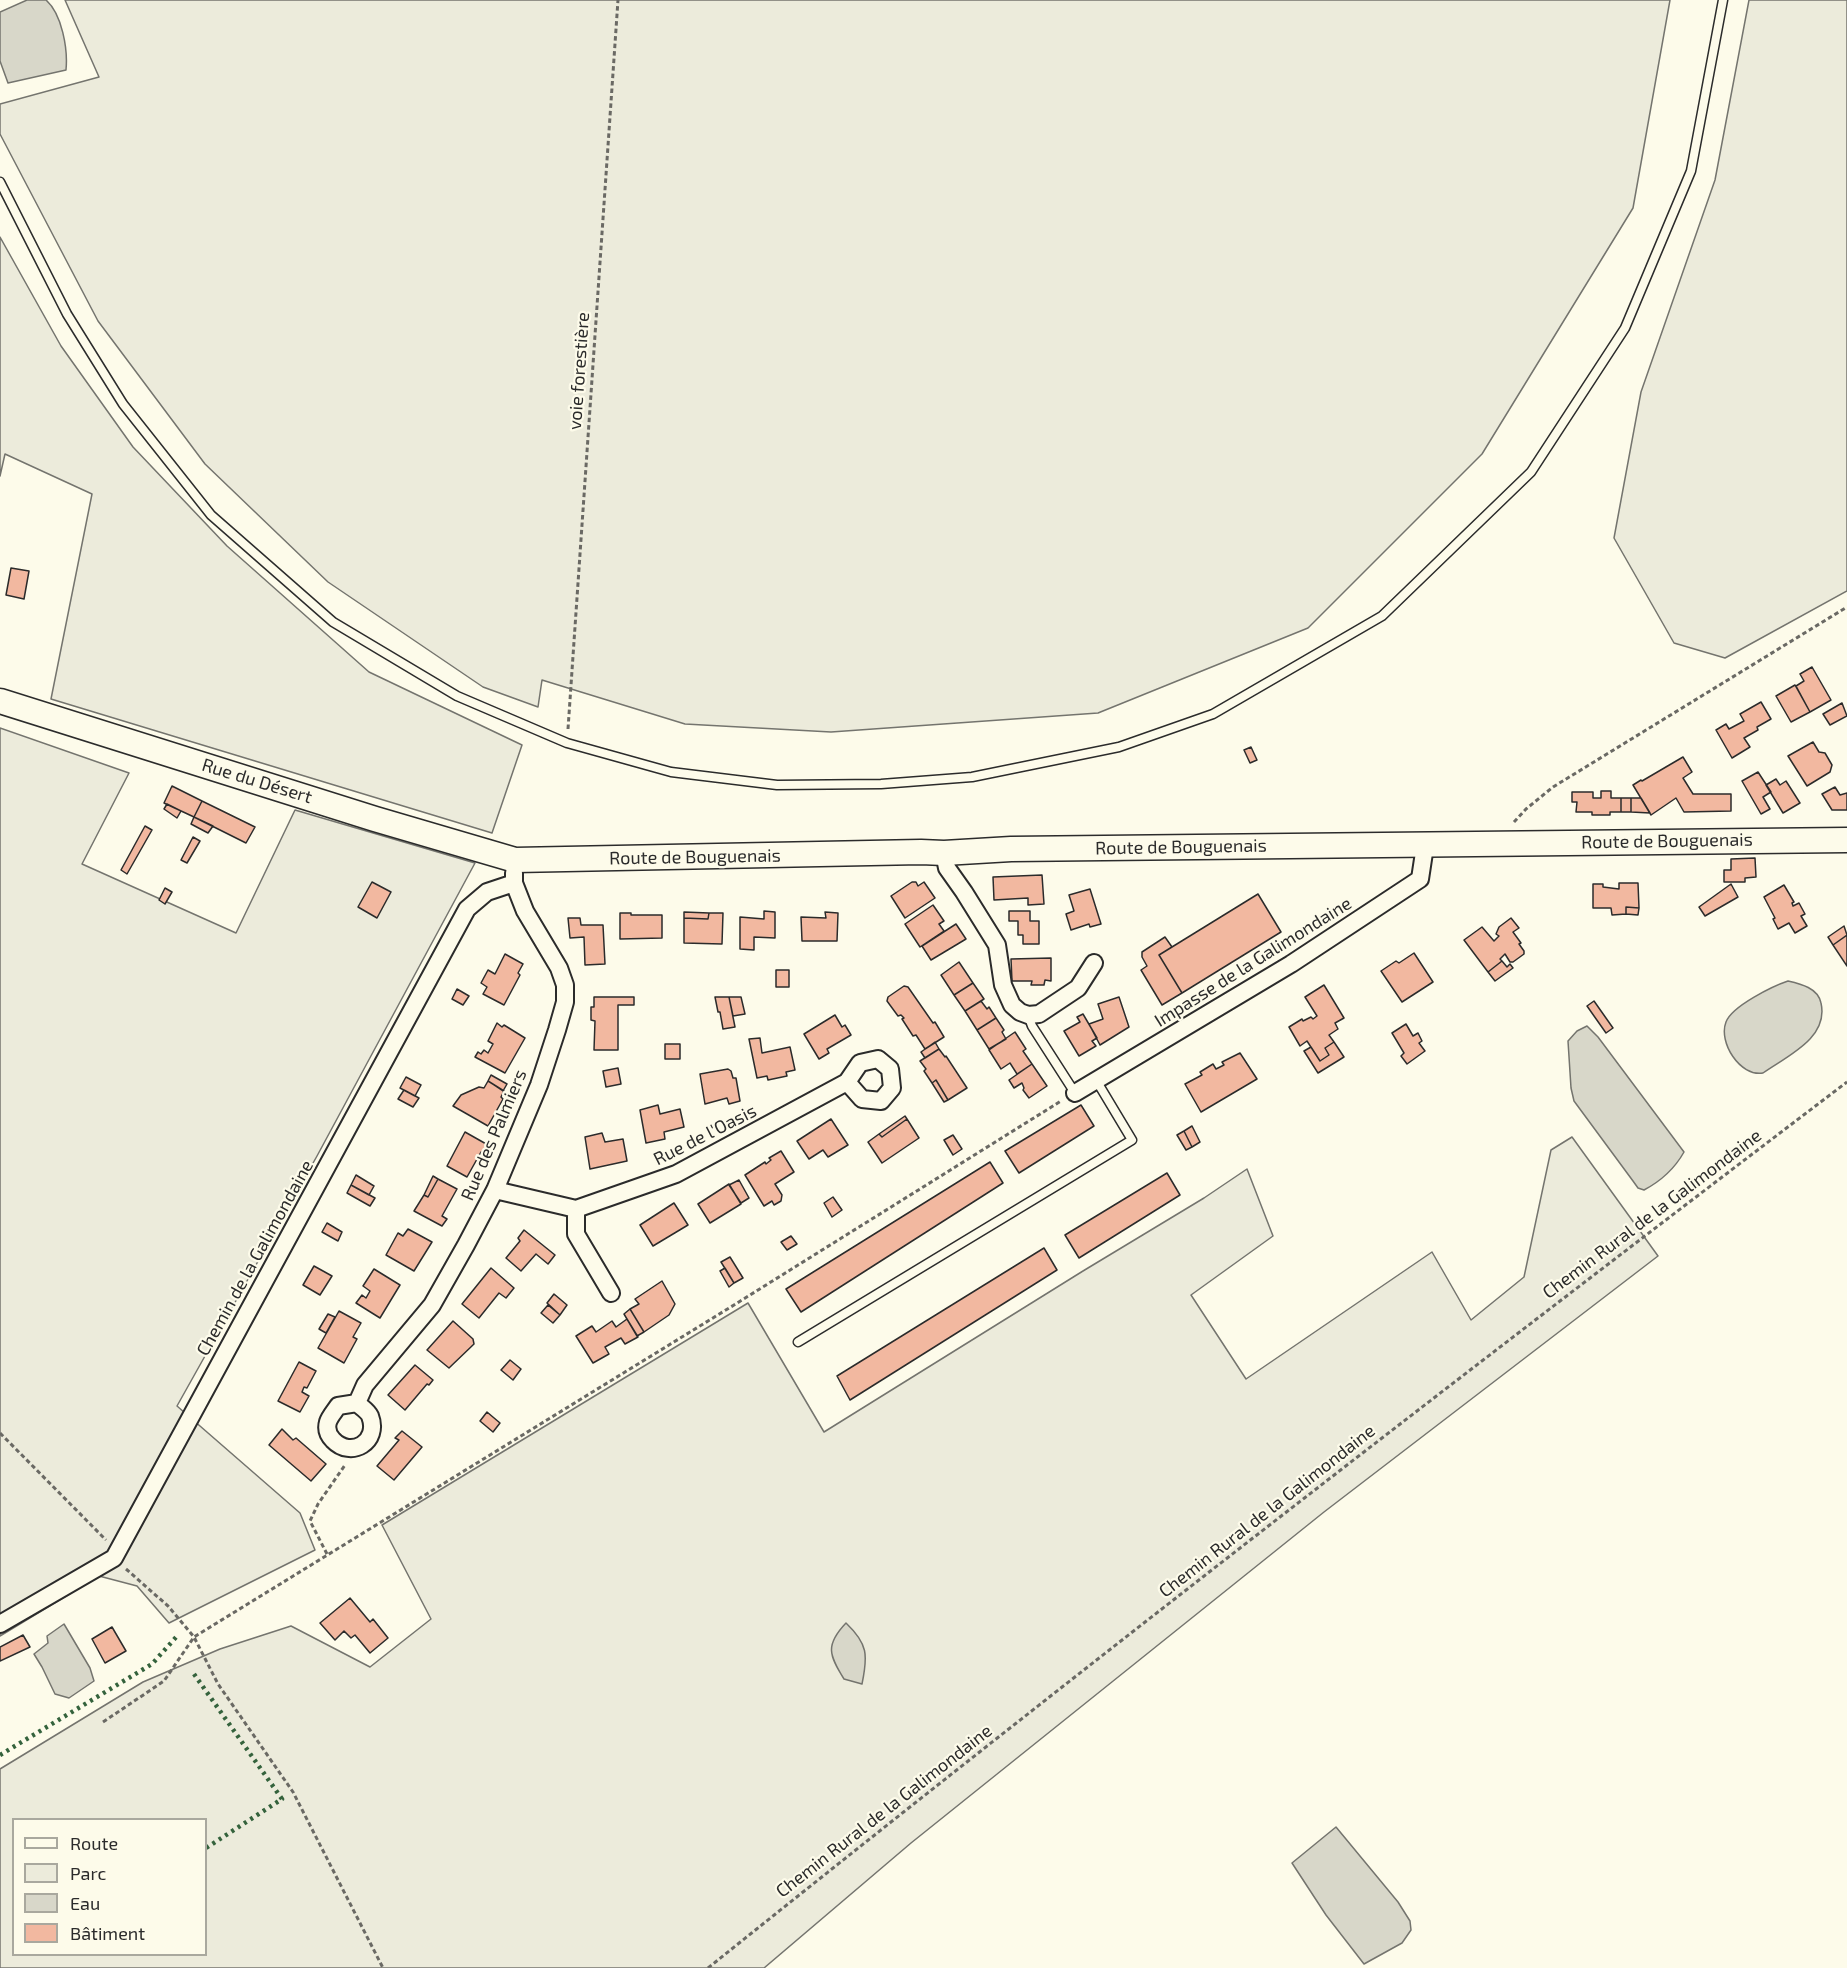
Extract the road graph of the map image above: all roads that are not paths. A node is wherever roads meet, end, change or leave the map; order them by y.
1 (1723, 0) edge
2 (0, 182) edge
3 (0, 701) edge
4 (1847, 840) edge
5 (1425, 846) junction
6 (944, 853) junction
7 (515, 872) junction
8 (1095, 963) dead end
9 (1028, 1015) junction
10 (1096, 1080) junction
11 (847, 1082) dead end
12 (1075, 1092) joint
13 (495, 1190) junction
14 (576, 1209) junction
15 (611, 1293) dead end
16 (798, 1342) dead end
17 (357, 1403) junction
18 (0, 1624) edge

1 - 2 lane
3 - 7 street, Rue du Désert
4 - 5 street, Route de Bouguenais
5 - 6 street, Route de Bouguenais
5 - 10 street, Impasse de la Galimondaine
6 - 7 street, Route de Bouguenais
6 - 9 street
7 - 13 street, Rue des Palmiers
7 - 18 street, Chemin de la Galimondaine
8 - 9 street
9 - 12 lane
10 - 12 street, Impasse de la Galimondaine
10 - 16 lane
11 - 14 street, Rue de l'Oasis
13 - 14 street
13 - 17 street, Rue des Palmiers
14 - 15 street
17 - 17 street

